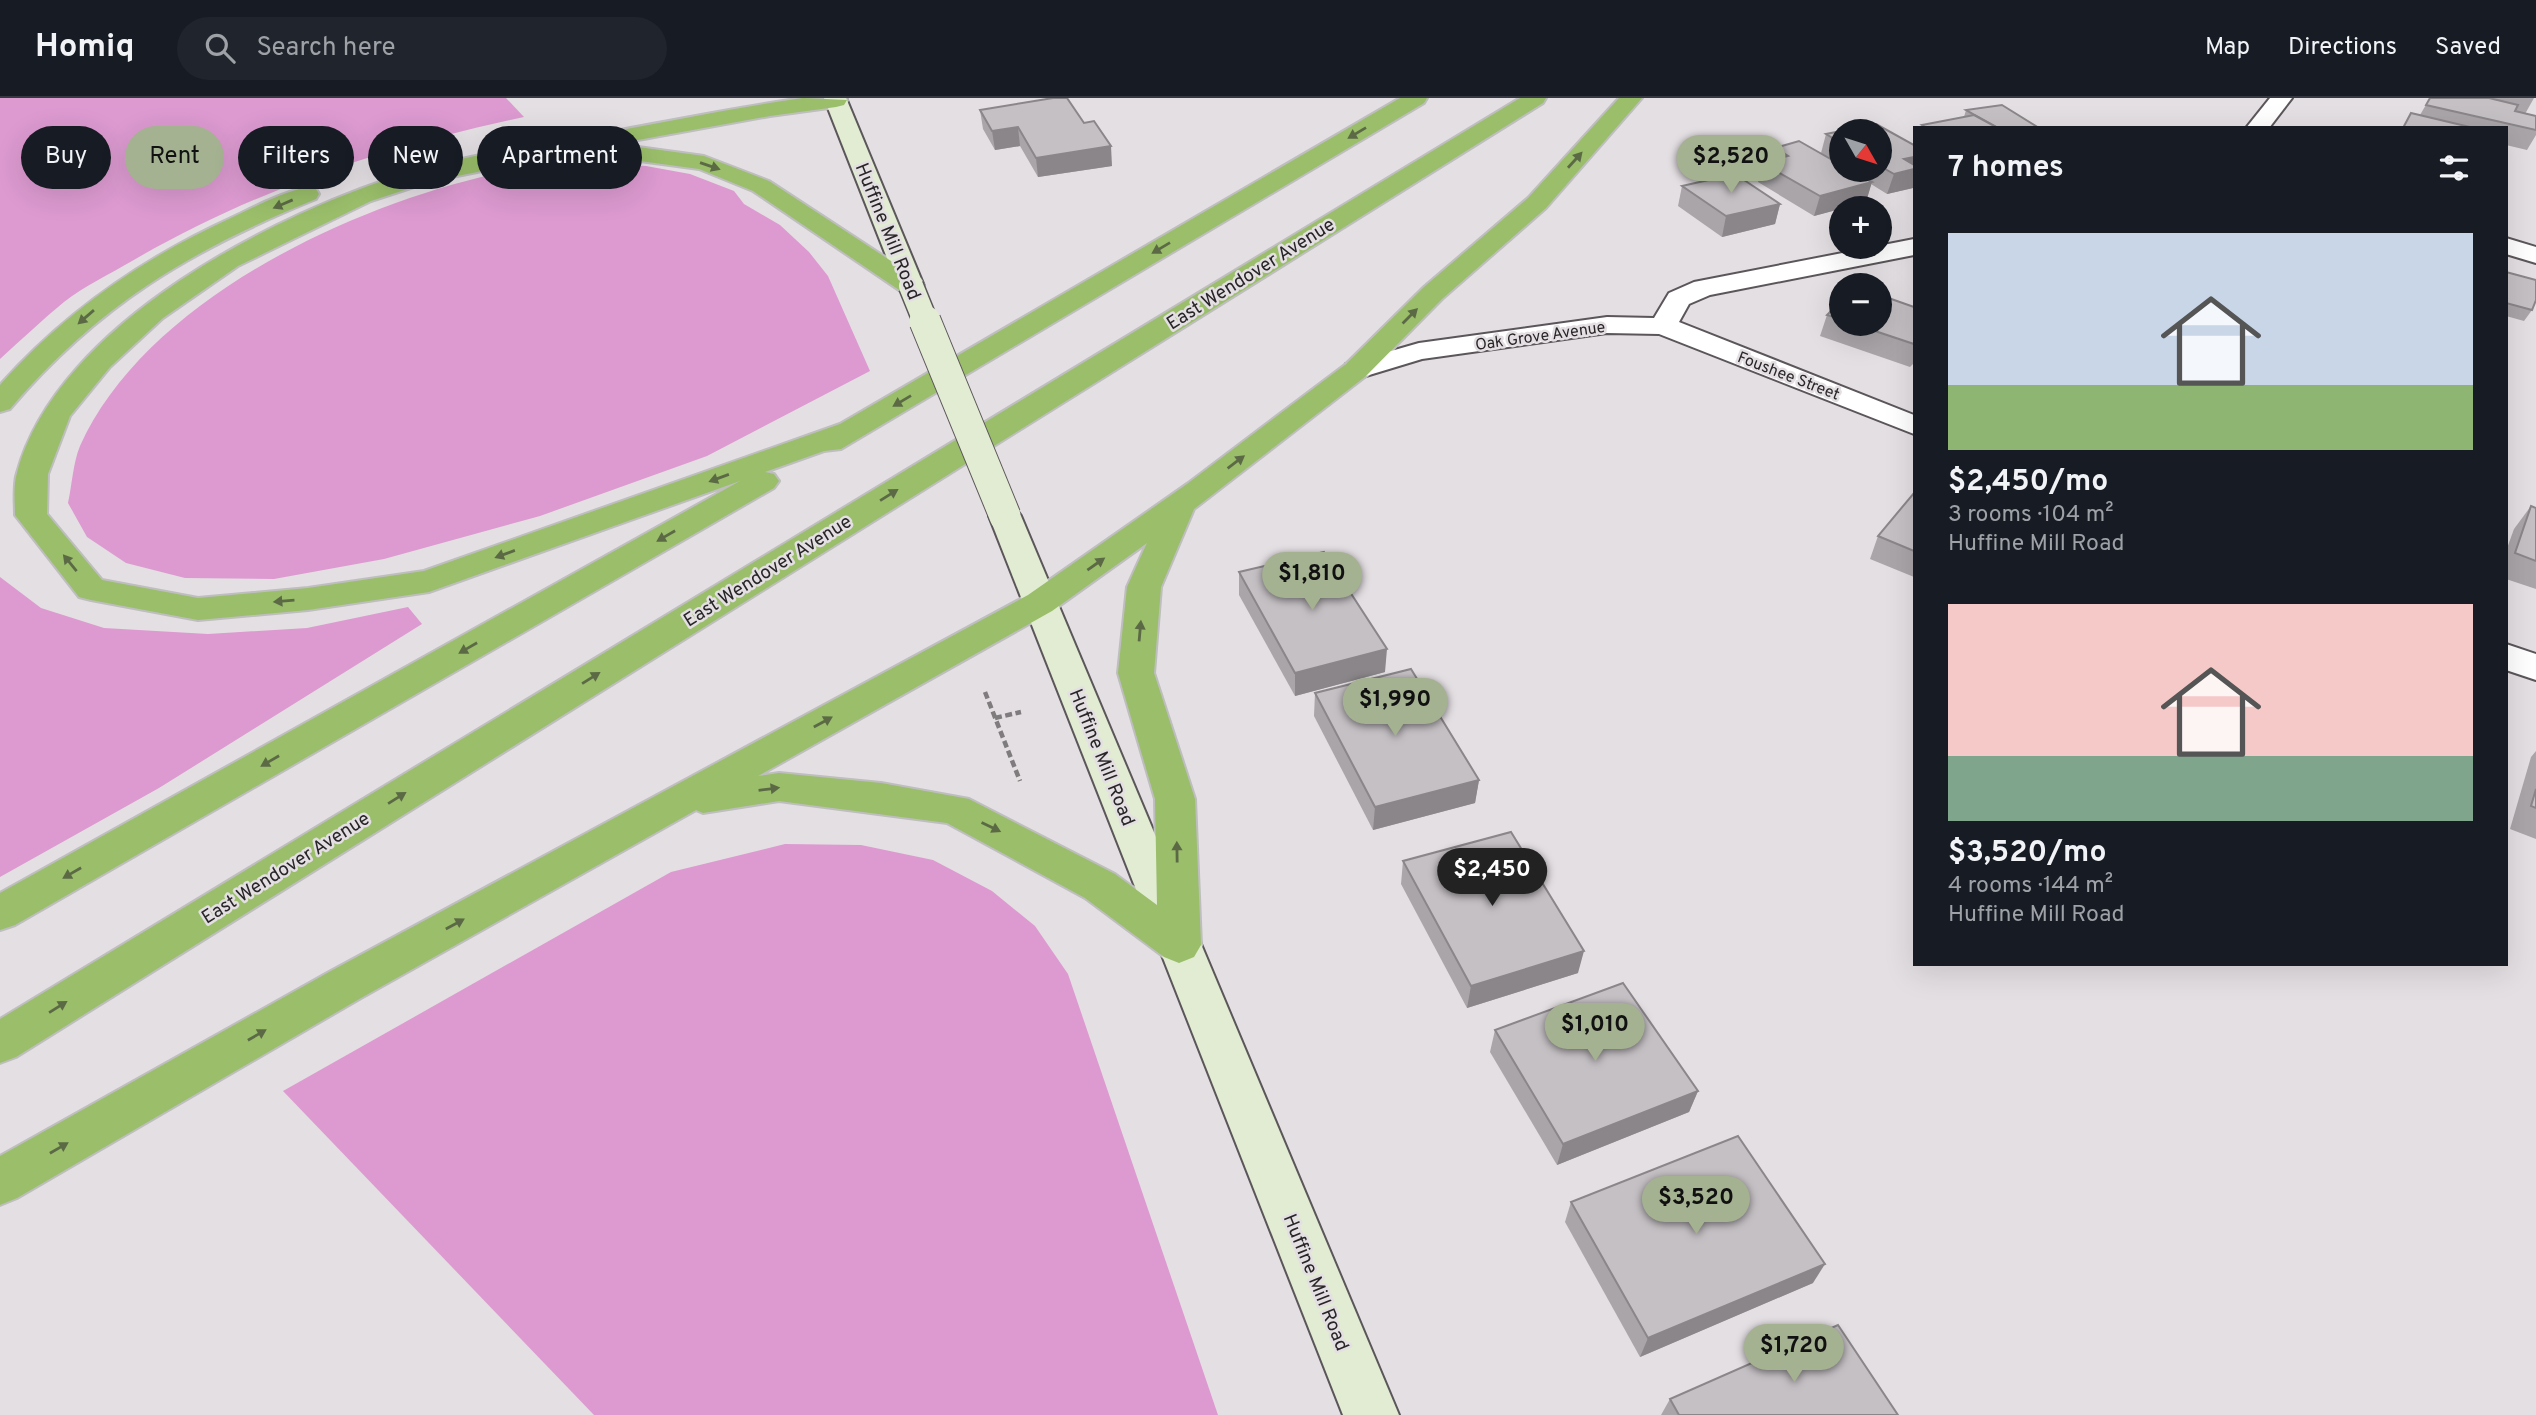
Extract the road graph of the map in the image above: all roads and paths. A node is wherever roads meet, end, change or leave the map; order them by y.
1 (1416, 98) edge
2 (1535, 98) edge
3 (1631, 98) edge
4 (2281, 98) edge
5 (835, 99) edge
6 (2259, 126) edge
7 (642, 132) edge
8 (477, 141) edge
9 (642, 153) edge
10 (477, 164) edge
11 (1913, 247) edge
12 (2508, 247) edge
13 (2536, 255) edge
14 (911, 286) junction
15 (1663, 326) junction
16 (1356, 370) junction
17 (0, 403) edge
18 (1913, 425) edge
19 (853, 430) junction
20 (1181, 503) junction
21 (1040, 603) junction
22 (2508, 657) edge
23 (2536, 668) edge
24 (1021, 712) dead end
25 (1022, 787) dead end
26 (677, 802) junction
27 (0, 913) edge
28 (1179, 945) junction
29 (0, 1043) edge
30 (0, 1182) edge
31 (1371, 1415) edge

1 -> 19 highway
29 -> 2 highway, East Wendover Avenue
16 -> 3 highway
4 - 6 street
5 - 7 highway
5 - 14 main road, Huffine Mill Road
8 -> 17 highway
9 -> 14 highway
19 -> 10 highway
11 - 15 street
12 - 13 street
14 - 21 main road, Huffine Mill Road, bridge
15 - 16 street, Oak Grove Avenue
15 - 18 street, Foushee Street
20 -> 16 highway
19 -> 27 highway
21 -> 20 highway
28 -> 20 highway
26 -> 21 highway
21 - 28 main road, Huffine Mill Road
22 - 23 street
24 - 25 path
26 -> 28 highway
30 -> 26 highway
28 - 31 main road, Huffine Mill Road

